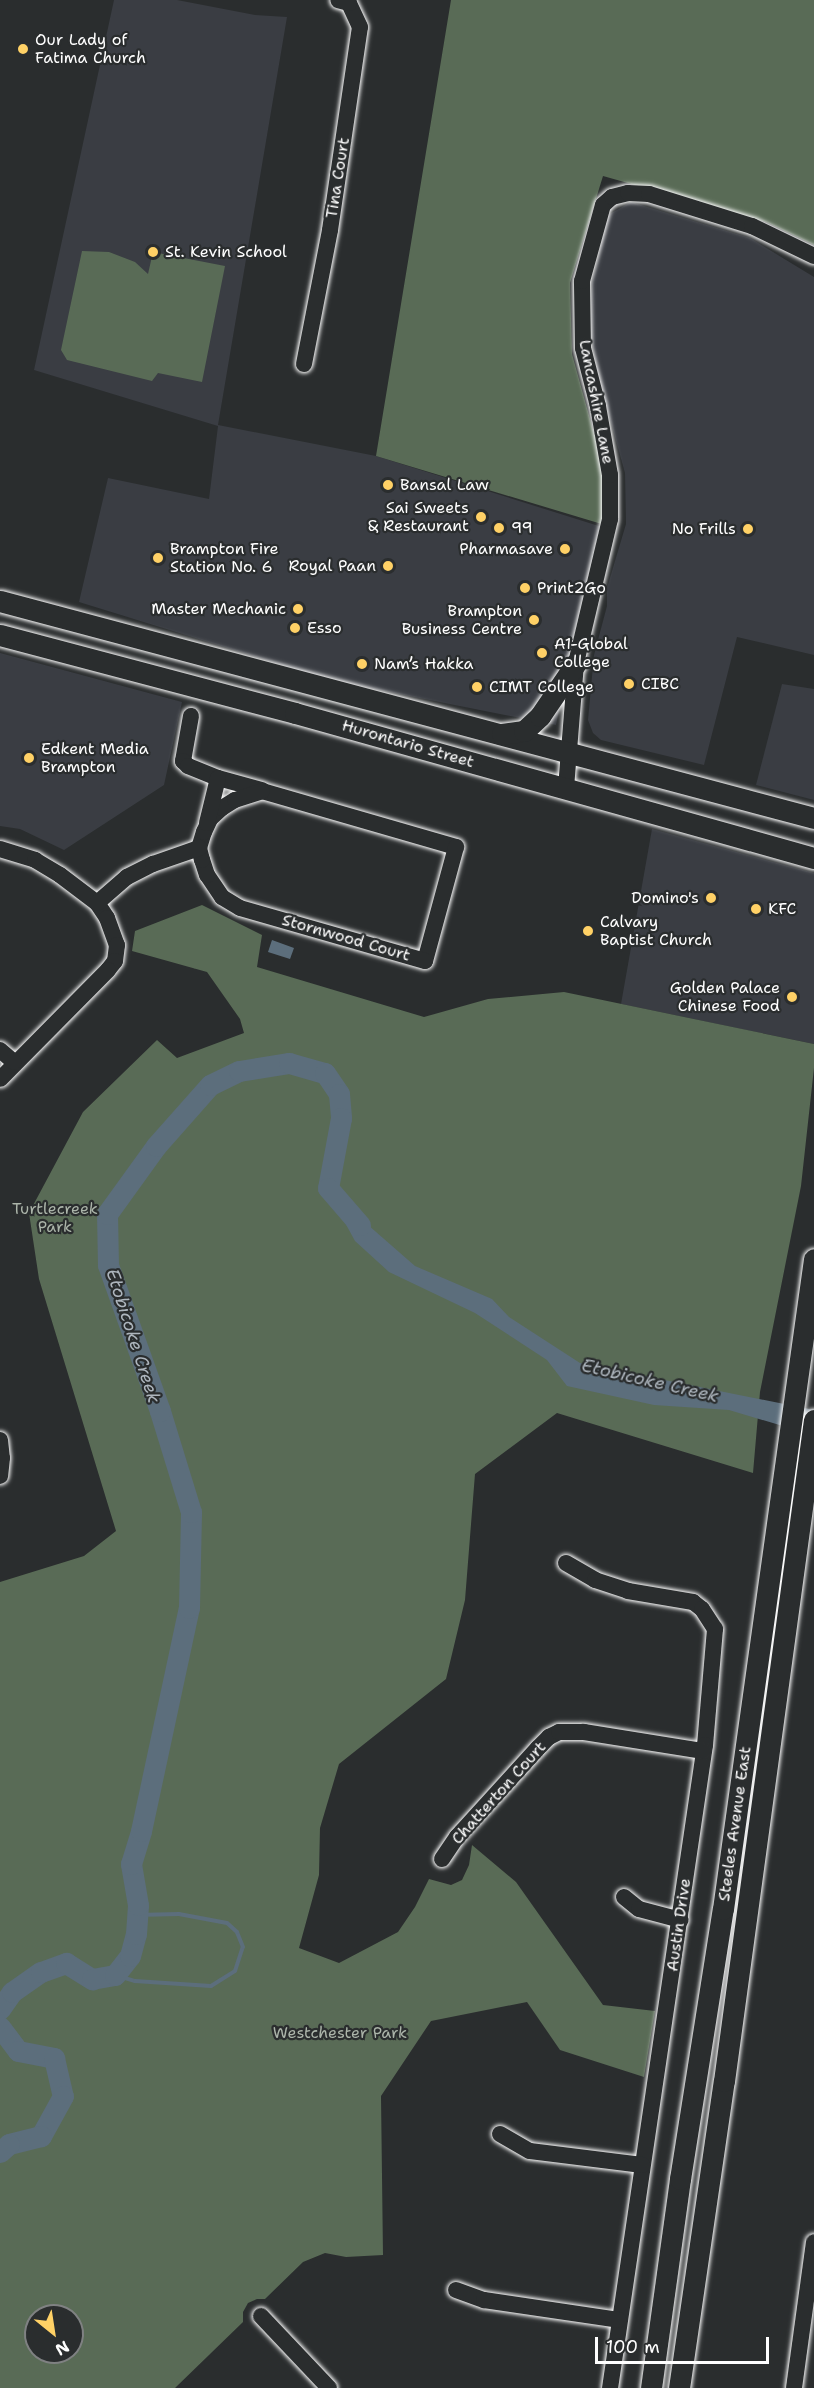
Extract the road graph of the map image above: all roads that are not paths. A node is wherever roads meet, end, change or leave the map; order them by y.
1 (338, 0) edge
2 (814, 256) edge
3 (304, 363) dead end
4 (0, 601) edge
5 (0, 635) edge
6 (576, 663) junction
7 (191, 716) dead end
8 (502, 734) junction
9 (567, 752) junction
10 (218, 778) junction
11 (566, 788) junction
12 (262, 791) junction
13 (808, 815) edge
14 (202, 840) junction
15 (0, 849) edge
16 (792, 852) junction
17 (814, 858) edge
18 (814, 865) edge
19 (97, 903) junction
20 (0, 1050) edge
21 (14, 1062) junction
22 (0, 1079) edge
23 (814, 1259) edge
24 (814, 1419) edge
25 (0, 1440) edge
26 (0, 1476) edge
27 (566, 1563) dead end
28 (703, 1751) junction
29 (442, 1859) dead end
30 (624, 1897) dead end
31 (681, 1920) junction
32 (500, 2134) dead end
33 (642, 2165) junction
34 (814, 2242) edge
35 (456, 2290) dead end
36 (261, 2316) dead end
37 (619, 2320) junction
38 (329, 2388) edge
39 (610, 2388) edge
40 (651, 2388) edge
41 (679, 2388) edge
42 (794, 2388) edge

1 - 3 street, Tina Court
2 - 6 street, Lancashire Lane
4 - 8 main road, Hurontario Street
5 - 11 main road, Hurontario Street
6 - 8 main road
6 - 9 street, Lancashire Lane
7 - 10 street, Stornwood Court
8 - 9 main road, Hurontario Street
9 - 11 street, Lancashire Lane
9 - 13 main road, Hurontario Street
10 - 12 street, Stornwood Court
10 - 14 street
11 - 16 main road, Hurontario Street
12 - 14 street
12 - 14 street, Stornwood Court
14 - 19 street
15 - 19 street
16 - 17 main road, Hurontario Street
16 - 18 main road
19 - 21 street
20 - 21 street
21 - 22 street
23 - 40 main road, Steeles Avenue East
24 - 41 main road, Steeles Avenue East
25 - 26 street
27 - 28 street, Austin Drive
28 - 29 street, Chatterton Court
28 - 31 street, Austin Drive
30 - 31 street
31 - 33 street, Austin Drive
32 - 33 street
33 - 37 street, Austin Drive
34 - 42 street
35 - 37 street
36 - 38 street
37 - 39 street, Austin Drive

